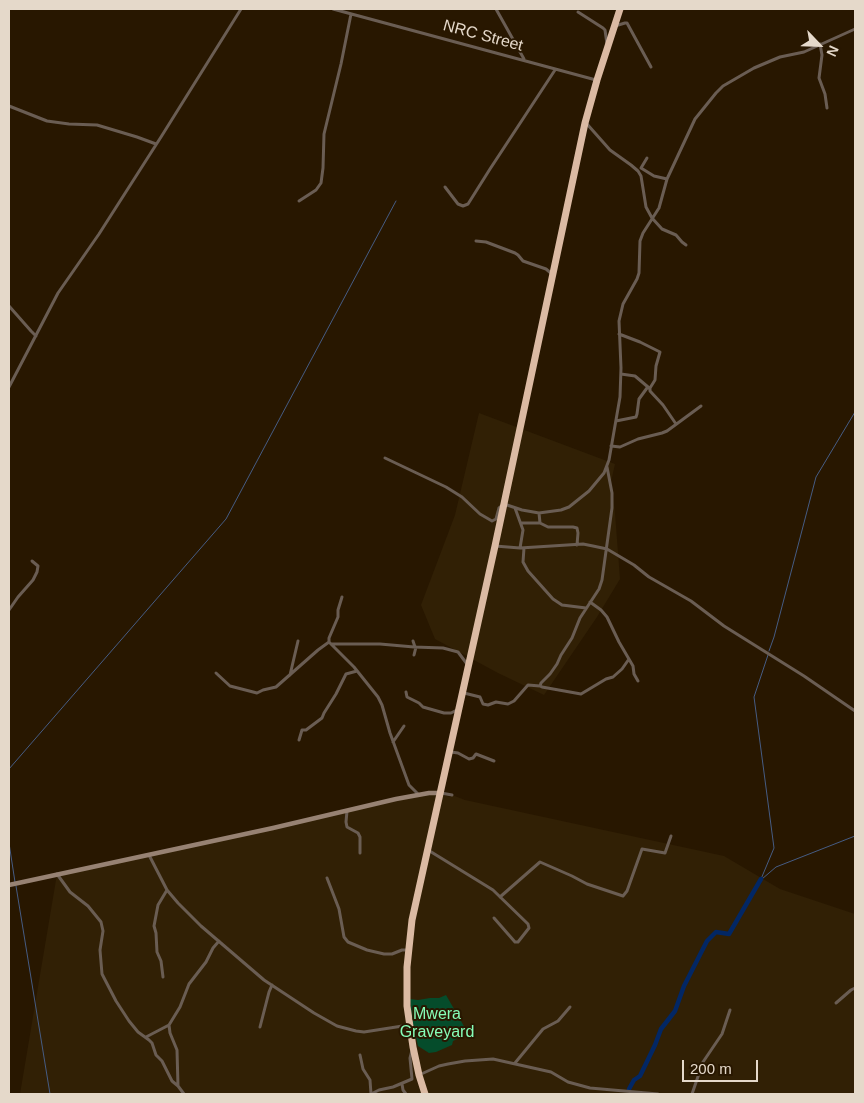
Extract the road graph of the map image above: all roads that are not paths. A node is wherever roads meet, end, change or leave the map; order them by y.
1 (241, 9) edge
2 (333, 9) edge
3 (496, 9) edge
4 (620, 9) edge
5 (578, 12) dead end
6 (351, 14) junction
7 (614, 26) junction
8 (855, 29) edge
9 (820, 44) junction
10 (608, 47) junction
11 (524, 60) junction
12 (651, 67) dead end
13 (555, 70) junction
14 (597, 80) junction
15 (9, 106) edge
16 (827, 108) dead end
17 (585, 123) junction
18 (156, 144) junction
19 (647, 158) dead end
20 (640, 170) junction
21 (667, 179) junction
22 (444, 187) dead end
23 (299, 201) dead end
24 (652, 218) junction
25 (476, 241) dead end
26 (686, 245) dead end
27 (553, 274) junction
28 (9, 306) edge
29 (618, 334) junction
30 (36, 336) junction
31 (621, 374) junction
32 (9, 388) edge
33 (649, 388) junction
34 (701, 406) dead end
35 (616, 420) junction
36 (676, 424) junction
37 (611, 446) junction
38 (385, 458) dead end
39 (607, 466) junction
40 (504, 504) junction
41 (514, 508) junction
42 (539, 513) junction
43 (521, 523) junction
44 (540, 523) junction
45 (577, 545) junction
46 (495, 546) junction
47 (522, 548) junction
48 (607, 550) junction
49 (32, 561) dead end
50 (342, 597) dead end
51 (590, 602) junction
52 (586, 608) junction
53 (9, 610) edge
54 (413, 640) dead end
55 (298, 641) dead end
56 (330, 643) junction
57 (416, 647) junction
58 (414, 655) dead end
59 (629, 659) junction
60 (469, 666) junction
61 (357, 671) junction
62 (216, 673) dead end
63 (290, 676) junction
64 (638, 681) dead end
65 (540, 686) junction
66 (406, 692) dead end
67 (463, 693) junction
68 (460, 709) junction
69 (855, 711) edge
70 (404, 726) dead end
71 (299, 740) dead end
72 (393, 742) junction
73 (450, 751) junction
74 (494, 761) dead end
75 (440, 793) junction
76 (418, 795) junction
77 (452, 795) dead end
78 (347, 810) junction
79 (671, 836) dead end
80 (428, 849) junction
81 (360, 853) dead end
82 (149, 855) junction
83 (57, 874) junction
84 (327, 878) dead end
85 (9, 885) edge
86 (167, 890) junction
87 (500, 897) junction
88 (494, 918) dead end
89 (219, 941) junction
90 (408, 950) junction
91 (163, 977) dead end
92 (272, 985) junction
93 (855, 988) edge
94 (836, 1003) dead end
95 (570, 1007) dead end
96 (730, 1010) dead end
97 (169, 1024) junction
98 (409, 1025) junction
99 (260, 1027) dead end
100 (146, 1037) junction
101 (413, 1047) junction
102 (360, 1054) dead end
103 (514, 1063) junction
104 (419, 1075) junction
105 (402, 1084) junction
106 (178, 1086) junction
107 (184, 1094) edge
108 (371, 1094) edge
109 (406, 1094) edge
110 (425, 1094) edge
111 (658, 1094) edge
112 (692, 1094) edge

1 - 18 street
2 - 6 street, NRC Street
3 - 11 street
4 - 7 highway
5 - 10 street
6 - 11 street, NRC Street
6 - 23 street
7 - 10 highway
7 - 12 street
8 - 9 street
9 - 16 street
9 - 21 street
10 - 14 highway
11 - 13 street, NRC Street
13 - 14 street, NRC Street
13 - 22 street
14 - 17 highway
15 - 18 street
17 - 20 street
17 - 27 highway
18 - 30 street
19 - 20 street
20 - 21 street
20 - 24 street
21 - 24 street
24 - 26 street
24 - 29 street
25 - 27 street
27 - 40 highway
28 - 30 street
29 - 31 street
29 - 33 street
30 - 32 street
31 - 33 street
31 - 35 street
33 - 35 street
33 - 36 street
34 - 36 street
35 - 37 street
36 - 37 street
37 - 39 street
38 - 40 street
39 - 42 street
39 - 48 street
40 - 41 street
40 - 46 highway
41 - 42 street
41 - 43 street
42 - 44 street
43 - 44 street
43 - 47 street
44 - 45 street
45 - 47 street
45 - 48 street
46 - 47 street
46 - 60 highway
47 - 52 street
48 - 51 street
48 - 69 street
49 - 53 street
50 - 56 street
51 - 52 street
51 - 59 street
52 - 65 street
54 - 57 street
55 - 63 street
56 - 57 street
56 - 61 street
56 - 63 street
57 - 58 street
57 - 60 street
59 - 64 street
59 - 65 street
60 - 67 highway
61 - 71 street
61 - 72 street
62 - 63 street
65 - 67 street
66 - 68 street
67 - 68 highway
68 - 73 highway
70 - 72 street
72 - 76 street
73 - 74 street
73 - 75 highway
75 - 76 street
75 - 77 street
75 - 80 highway
76 - 78 street
78 - 81 street
78 - 82 street
79 - 87 street
80 - 87 street
80 - 90 highway
82 - 83 street
82 - 86 street
83 - 85 street
83 - 100 street
84 - 90 street
86 - 89 street
86 - 91 street
87 - 88 street
89 - 92 street
89 - 97 street
90 - 98 highway
92 - 98 street
92 - 99 street
93 - 94 street
95 - 103 street
96 - 112 street
97 - 100 street
97 - 106 street
98 - 101 highway
100 - 106 street
101 - 104 highway
101 - 105 street
102 - 108 street
103 - 104 street
103 - 111 street
104 - 110 highway
105 - 108 street
105 - 109 street
106 - 107 street

